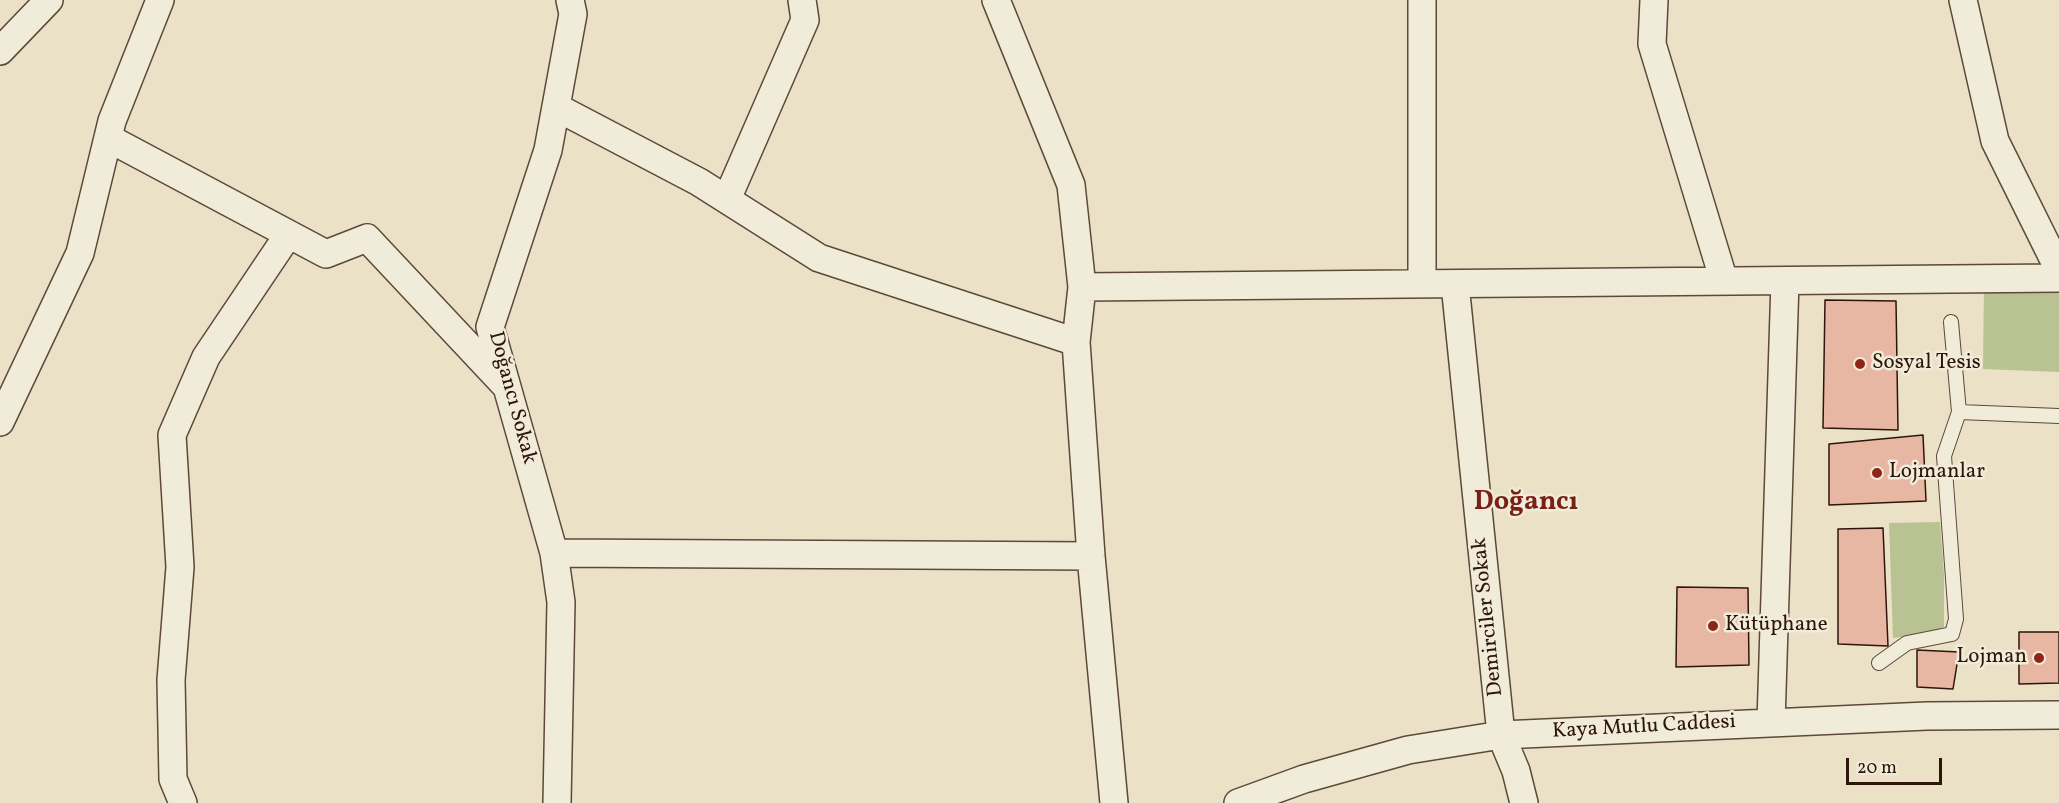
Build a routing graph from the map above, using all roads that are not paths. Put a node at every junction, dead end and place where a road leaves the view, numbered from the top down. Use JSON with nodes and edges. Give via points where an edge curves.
{"nodes":[{"id":1,"x":50,"y":0,"type":"edge"},
{"id":2,"x":160,"y":0,"type":"edge"},
{"id":3,"x":570,"y":0,"type":"edge"},
{"id":4,"x":802,"y":0,"type":"edge"},
{"id":5,"x":996,"y":0,"type":"edge"},
{"id":6,"x":1422,"y":0,"type":"edge"},
{"id":7,"x":1654,"y":0,"type":"edge"},
{"id":8,"x":1963,"y":0,"type":"edge"},
{"id":9,"x":0,"y":51,"type":"edge"},
{"id":10,"x":556,"y":107,"type":"junction"},
{"id":11,"x":108,"y":138,"type":"junction"},
{"id":12,"x":727,"y":199,"type":"junction"},
{"id":13,"x":288,"y":235,"type":"junction"},
{"id":14,"x":2059,"y":270,"type":"edge"},
{"id":15,"x":2059,"y":278,"type":"edge"},
{"id":16,"x":1785,"y":280,"type":"junction"},
{"id":17,"x":1724,"y":281,"type":"junction"},
{"id":18,"x":1422,"y":284,"type":"junction"},
{"id":19,"x":1455,"y":284,"type":"junction"},
{"id":20,"x":1082,"y":287,"type":"junction"},
{"id":21,"x":1951,"y":322,"type":"dead end"},
{"id":22,"x":1076,"y":342,"type":"junction"},
{"id":23,"x":507,"y":387,"type":"junction"},
{"id":24,"x":1959,"y":412,"type":"junction"},
{"id":25,"x":2059,"y":416,"type":"edge"},
{"id":26,"x":0,"y":422,"type":"edge"},
{"id":27,"x":554,"y":553,"type":"junction"},
{"id":28,"x":1091,"y":556,"type":"junction"},
{"id":29,"x":1879,"y":663,"type":"dead end"},
{"id":30,"x":2059,"y":716,"type":"edge"},
{"id":31,"x":1771,"y":722,"type":"junction"},
{"id":32,"x":1501,"y":735,"type":"junction"},
{"id":33,"x":183,"y":803,"type":"edge"},
{"id":34,"x":557,"y":803,"type":"edge"},
{"id":35,"x":1114,"y":803,"type":"edge"},
{"id":36,"x":1238,"y":803,"type":"edge"},
{"id":37,"x":1524,"y":803,"type":"edge"}],
"edges":[{"from":1,"to":9,"type":"street"},
{"from":2,"to":11,"type":"street"},
{"from":3,"to":10,"type":"street","name":"Doğancı Sokak","via":[[573,14]]},
{"from":4,"to":12,"type":"street","via":[[805,20]]},
{"from":5,"to":20,"type":"street","via":[[1071,185]]},
{"from":6,"to":18,"type":"street"},
{"from":7,"to":17,"type":"street","via":[[1652,44]]},
{"from":8,"to":14,"type":"street","via":[[1995,141]]},
{"from":10,"to":12,"type":"street"},
{"from":10,"to":23,"type":"street","name":"Doğancı Sokak","via":[[548,150],[490,327]]},
{"from":11,"to":13,"type":"street"},
{"from":11,"to":26,"type":"street","via":[[80,253]]},
{"from":12,"to":22,"type":"street","via":[[819,258]]},
{"from":13,"to":23,"type":"street","via":[[326,254],[367,238]]},
{"from":13,"to":33,"type":"street","via":[[206,357],[172,435],[180,567],[171,680],[173,779]]},
{"from":15,"to":16,"type":"street"},
{"from":16,"to":17,"type":"street"},
{"from":16,"to":31,"type":"street"},
{"from":17,"to":19,"type":"street"},
{"from":18,"to":19,"type":"street"},
{"from":18,"to":20,"type":"street"},
{"from":19,"to":32,"type":"street","name":"Demirciler Sokak"},
{"from":20,"to":22,"type":"street"},
{"from":21,"to":24,"type":"lane"},
{"from":22,"to":28,"type":"street"},
{"from":23,"to":27,"type":"street","name":"Doğancı Sokak"},
{"from":24,"to":25,"type":"lane"},
{"from":24,"to":29,"type":"lane","via":[[1944,456],[1956,619],[1952,634],[1907,644]]},
{"from":27,"to":28,"type":"street"},
{"from":27,"to":34,"type":"street","name":"Doğancı Sokak","via":[[561,602]]},
{"from":28,"to":35,"type":"street"},
{"from":30,"to":31,"type":"street","name":"Kaya Mutlu Caddesi"},
{"from":31,"to":32,"type":"street","name":"Kaya Mutlu Caddesi"},
{"from":32,"to":36,"type":"street","name":"Kaya Mutlu Caddesi","via":[[1408,750],[1304,779]]},
{"from":32,"to":37,"type":"street","name":"Demirciler Sokak"}]}
